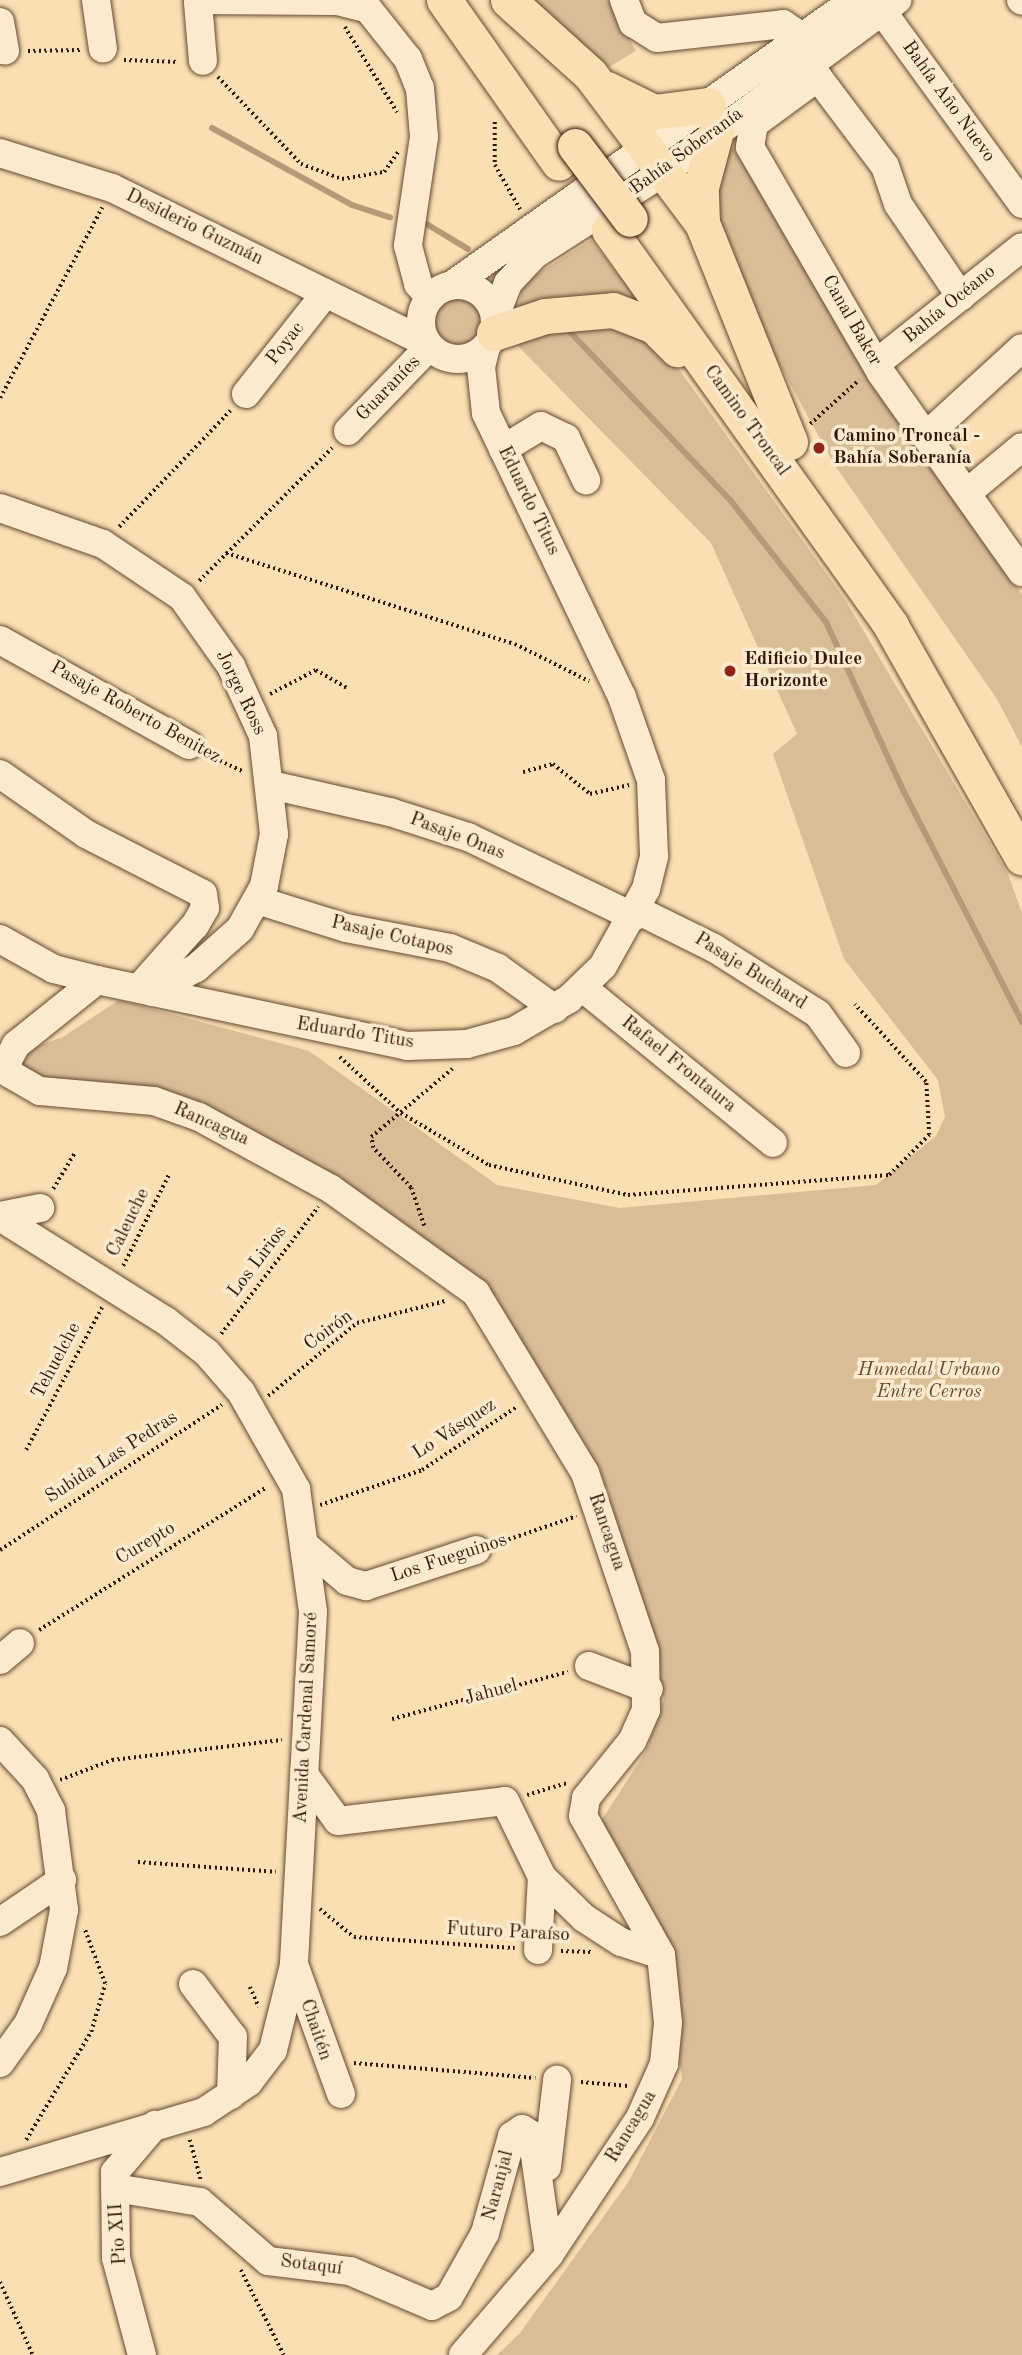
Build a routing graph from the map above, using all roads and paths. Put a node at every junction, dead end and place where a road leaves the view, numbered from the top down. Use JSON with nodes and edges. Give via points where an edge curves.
{"nodes":[{"id":1,"x":96,"y":0,"type":"edge"},
{"id":2,"x":444,"y":0,"type":"edge"},
{"id":3,"x":471,"y":0,"type":"edge"},
{"id":4,"x":508,"y":0,"type":"edge"},
{"id":5,"x":624,"y":0,"type":"edge"},
{"id":6,"x":854,"y":0,"type":"edge"},
{"id":7,"x":198,"y":1,"type":"edge"},
{"id":8,"x":337,"y":1,"type":"edge"},
{"id":9,"x":885,"y":3,"type":"edge"},
{"id":10,"x":365,"y":4,"type":"edge"},
{"id":11,"x":0,"y":22,"type":"edge"},
{"id":12,"x":103,"y":49,"type":"junction"},
{"id":13,"x":5,"y":51,"type":"joint"},
{"id":14,"x":809,"y":59,"type":"junction"},
{"id":15,"x":204,"y":61,"type":"junction"},
{"id":16,"x":590,"y":74,"type":"junction"},
{"id":17,"x":494,"y":113,"type":"dead end"},
{"id":18,"x":712,"y":118,"type":"junction"},
{"id":19,"x":404,"y":126,"type":"dead end"},
{"id":20,"x":0,"y":153,"type":"edge"},
{"id":21,"x":422,"y":154,"type":"junction"},
{"id":22,"x":567,"y":154,"type":"junction"},
{"id":23,"x":494,"y":158,"type":"dead end"},
{"id":24,"x":656,"y":161,"type":"junction"},
{"id":25,"x":113,"y":188,"type":"junction"},
{"id":26,"x":1022,"y":204,"type":"edge"},
{"id":27,"x":702,"y":223,"type":"junction"},
{"id":28,"x":620,"y":225,"type":"junction"},
{"id":29,"x":1022,"y":247,"type":"edge"},
{"id":30,"x":325,"y":294,"type":"junction"},
{"id":31,"x":961,"y":298,"type":"junction"},
{"id":32,"x":433,"y":325,"type":"junction"},
{"id":33,"x":492,"y":332,"type":"junction"},
{"id":34,"x":1022,"y":348,"type":"edge"},
{"id":35,"x":877,"y":362,"type":"junction"},
{"id":36,"x":246,"y":394,"type":"joint"},
{"id":37,"x":0,"y":398,"type":"edge"},
{"id":38,"x":486,"y":413,"type":"junction"},
{"id":39,"x":348,"y":432,"type":"joint"},
{"id":40,"x":928,"y":434,"type":"junction"},
{"id":41,"x":790,"y":442,"type":"junction"},
{"id":42,"x":1022,"y":447,"type":"edge"},
{"id":43,"x":503,"y":449,"type":"junction"},
{"id":44,"x":586,"y":480,"type":"dead end"},
{"id":45,"x":968,"y":492,"type":"junction"},
{"id":46,"x":0,"y":508,"type":"edge"},
{"id":47,"x":809,"y":510,"type":"junction"},
{"id":48,"x":103,"y":544,"type":"junction"},
{"id":49,"x":226,"y":554,"type":"junction"},
{"id":50,"x":1022,"y":572,"type":"edge"},
{"id":51,"x":182,"y":597,"type":"junction"},
{"id":52,"x":0,"y":639,"type":"edge"},
{"id":53,"x":349,"y":689,"type":"dead end"},
{"id":54,"x":622,"y":698,"type":"junction"},
{"id":55,"x":250,"y":705,"type":"junction"},
{"id":56,"x":189,"y":745,"type":"joint"},
{"id":57,"x":523,"y":772,"type":"dead end"},
{"id":58,"x":0,"y":774,"type":"edge"},
{"id":59,"x":651,"y":780,"type":"junction"},
{"id":60,"x":271,"y":786,"type":"junction"},
{"id":61,"x":1022,"y":803,"type":"edge"},
{"id":62,"x":1022,"y":858,"type":"edge"},
{"id":63,"x":257,"y":900,"type":"junction"},
{"id":64,"x":635,"y":914,"type":"junction"},
{"id":65,"x":0,"y":939,"type":"edge"},
{"id":66,"x":97,"y":981,"type":"junction"},
{"id":67,"x":583,"y":988,"type":"junction"},
{"id":68,"x":145,"y":990,"type":"junction"},
{"id":69,"x":855,"y":1005,"type":"dead end"},
{"id":70,"x":555,"y":1009,"type":"junction"},
{"id":71,"x":315,"y":1029,"type":"junction"},
{"id":72,"x":467,"y":1044,"type":"junction"},
{"id":73,"x":846,"y":1054,"type":"dead end"},
{"id":74,"x":401,"y":1113,"type":"junction"},
{"id":75,"x":773,"y":1143,"type":"dead end"},
{"id":76,"x":74,"y":1154,"type":"dead end"},
{"id":77,"x":169,"y":1174,"type":"dead end"},
{"id":78,"x":331,"y":1189,"type":"junction"},
{"id":79,"x":40,"y":1208,"type":"joint"},
{"id":80,"x":0,"y":1216,"type":"edge"},
{"id":81,"x":427,"y":1236,"type":"dead end"},
{"id":82,"x":114,"y":1285,"type":"junction"},
{"id":83,"x":476,"y":1293,"type":"junction"},
{"id":84,"x":207,"y":1353,"type":"junction"},
{"id":85,"x":540,"y":1391,"type":"junction"},
{"id":86,"x":247,"y":1400,"type":"junction"},
{"id":87,"x":26,"y":1450,"type":"dead end"},
{"id":88,"x":290,"y":1474,"type":"junction"},
{"id":89,"x":600,"y":1509,"type":"junction"},
{"id":90,"x":302,"y":1511,"type":"junction"},
{"id":91,"x":308,"y":1548,"type":"junction"},
{"id":92,"x":0,"y":1550,"type":"edge"},
{"id":93,"x":476,"y":1550,"type":"joint"},
{"id":94,"x":10,"y":1652,"type":"edge"},
{"id":95,"x":589,"y":1666,"type":"joint"},
{"id":96,"x":649,"y":1689,"type":"junction"},
{"id":97,"x":392,"y":1719,"type":"dead end"},
{"id":98,"x":309,"y":1736,"type":"junction"},
{"id":99,"x":0,"y":1741,"type":"edge"},
{"id":100,"x":306,"y":1777,"type":"junction"},
{"id":101,"x":571,"y":1782,"type":"dead end"},
{"id":102,"x":40,"y":1789,"type":"junction"},
{"id":103,"x":505,"y":1801,"type":"junction"},
{"id":104,"x":138,"y":1862,"type":"dead end"},
{"id":105,"x":542,"y":1877,"type":"junction"},
{"id":106,"x":62,"y":1880,"type":"junction"},
{"id":107,"x":298,"y":1883,"type":"junction"},
{"id":108,"x":64,"y":1910,"type":"junction"},
{"id":109,"x":0,"y":1922,"type":"edge"},
{"id":110,"x":538,"y":1950,"type":"junction"},
{"id":111,"x":606,"y":1953,"type":"dead end"},
{"id":112,"x":660,"y":1955,"type":"junction"},
{"id":113,"x":294,"y":1965,"type":"junction"},
{"id":114,"x":193,"y":1984,"type":"dead end"},
{"id":115,"x":324,"y":2060,"type":"junction"},
{"id":116,"x":0,"y":2063,"type":"edge"},
{"id":117,"x":557,"y":2080,"type":"junction"},
{"id":118,"x":341,"y":2094,"type":"dead end"},
{"id":119,"x":231,"y":2095,"type":"junction"},
{"id":120,"x":640,"y":2118,"type":"junction"},
{"id":121,"x":155,"y":2125,"type":"junction"},
{"id":122,"x":4,"y":2170,"type":"edge"},
{"id":123,"x":115,"y":2188,"type":"junction"},
{"id":124,"x":544,"y":2194,"type":"junction"},
{"id":125,"x":548,"y":2255,"type":"junction"},
{"id":126,"x":0,"y":2282,"type":"edge"},
{"id":127,"x":438,"y":2305,"type":"joint"},
{"id":128,"x":33,"y":2355,"type":"edge"},
{"id":129,"x":142,"y":2355,"type":"edge"},
{"id":130,"x":463,"y":2355,"type":"edge"}],
"edges":[{"from":1,"to":12,"type":"street"},
{"from":2,"to":22,"type":"main road","name":"Camino Troncal"},
{"from":3,"to":22,"type":"main road","name":"Camino Troncal"},
{"from":4,"to":16,"type":"main road"},
{"from":5,"to":14,"type":"street","via":[[633,23],[657,38],[783,24]]},
{"from":6,"to":14,"type":"street","name":"Bahía Soberanía"},
{"from":7,"to":8,"type":"street"},
{"from":7,"to":15,"type":"street"},
{"from":8,"to":10,"type":"street"},
{"from":8,"to":19,"type":"path","via":[[352,46]]},
{"from":9,"to":14,"type":"street","name":"Bahía Soberanía"},
{"from":9,"to":26,"type":"street","name":"Bahía Año Nuevo"},
{"from":10,"to":21,"type":"street","name":"Eduardo Titus","via":[[415,73],[423,104]]},
{"from":11,"to":13,"type":"street"},
{"from":12,"to":13,"type":"path"},
{"from":12,"to":15,"type":"path","via":[[107,58]]},
{"from":14,"to":18,"type":"street","name":"Bahía Soberanía"},
{"from":14,"to":31,"type":"street","via":[[885,166],[898,204]]},
{"from":14,"to":35,"type":"street","name":"Canal Baker","via":[[754,124],[748,141]]},
{"from":15,"to":21,"type":"path","via":[[301,164],[342,179],[384,172],[403,144]]},
{"from":16,"to":18,"type":"main road","via":[[640,108]]},
{"from":16,"to":24,"type":"main road"},
{"from":17,"to":23,"type":"path"},
{"from":18,"to":24,"type":"street","name":"Bahía Soberanía"},
{"from":18,"to":27,"type":"main road","via":[[701,187]]},
{"from":20,"to":25,"type":"street","name":"Desiderio Guzmán"},
{"from":21,"to":32,"type":"street","name":"Eduardo Titus","via":[[408,246]]},
{"from":22,"to":28,"type":"main road","name":"Camino Troncal","bridge":true},
{"from":24,"to":27,"type":"main road"},
{"from":24,"to":32,"type":"street","name":"Bahía Soberanía"},
{"from":24,"to":33,"type":"street","name":"Bahía Soberanía","via":[[534,255],[508,283]]},
{"from":25,"to":30,"type":"street","name":"Desiderio Guzmán"},
{"from":25,"to":37,"type":"path"},
{"from":27,"to":41,"type":"main road"},
{"from":28,"to":41,"type":"main road","name":"Camino Troncal"},
{"from":28,"to":47,"type":"main road","name":"Camino Troncal"},
{"from":29,"to":31,"type":"street","name":"Bahía Océano"},
{"from":30,"to":32,"type":"street","name":"Desiderio Guzmán","via":[[380,322]]},
{"from":30,"to":36,"type":"street","name":"Poyac"},
{"from":31,"to":35,"type":"street","name":"Bahía Océano"},
{"from":32,"to":33,"type":"street","via":[[459,360]]},
{"from":32,"to":33,"type":"street","via":[[480,292]]},
{"from":32,"to":38,"type":"street","name":"Eduardo Titus"},
{"from":32,"to":39,"type":"street","name":"Guaraníes"},
{"from":33,"to":38,"type":"street","name":"Eduardo Titus","via":[[481,380]]},
{"from":33,"to":47,"type":"main road","via":[[545,316],[598,310],[642,319],[672,342]]},
{"from":34,"to":40,"type":"street"},
{"from":35,"to":40,"type":"street","name":"Canal Baker"},
{"from":35,"to":41,"type":"path"},
{"from":36,"to":48,"type":"path"},
{"from":38,"to":43,"type":"street","name":"Eduardo Titus"},
{"from":39,"to":49,"type":"path"},
{"from":40,"to":45,"type":"street","name":"Canal Baker"},
{"from":41,"to":61,"type":"main road","name":"Camino Troncal","via":[[923,635]]},
{"from":42,"to":45,"type":"street"},
{"from":43,"to":44,"type":"street","via":[[541,426],[566,438]]},
{"from":43,"to":54,"type":"street","name":"Eduardo Titus"},
{"from":45,"to":50,"type":"street","name":"Canal Baker"},
{"from":46,"to":48,"type":"street","name":"Jorge Ross"},
{"from":47,"to":62,"type":"main road","name":"Camino Troncal","via":[[935,695]]},
{"from":48,"to":51,"type":"street","name":"Jorge Ross"},
{"from":49,"to":51,"type":"path"},
{"from":49,"to":54,"type":"path","via":[[515,644]]},
{"from":51,"to":55,"type":"street","name":"Jorge Ross"},
{"from":52,"to":56,"type":"street","name":"Pasaje Roberto Benitez"},
{"from":53,"to":55,"type":"path","via":[[316,670]]},
{"from":54,"to":59,"type":"street","name":"Eduardo Titus"},
{"from":55,"to":60,"type":"street","name":"Jorge Ross"},
{"from":56,"to":60,"type":"path","name":"Pasaje Roberto Benitez"},
{"from":57,"to":59,"type":"path","via":[[553,764],[590,794]]},
{"from":58,"to":68,"type":"street","via":[[86,834],[202,894],[205,908],[195,925]]},
{"from":59,"to":64,"type":"street","name":"Eduardo Titus","via":[[654,856]]},
{"from":60,"to":63,"type":"street","name":"Jorge Ross","via":[[270,867]]},
{"from":60,"to":64,"type":"street","name":"Pasaje Onas","via":[[390,811],[468,837]]},
{"from":63,"to":68,"type":"street","name":"Jorge Ross","via":[[240,929],[196,968]]},
{"from":63,"to":70,"type":"street","name":"Pasaje Cotapos","via":[[346,928],[450,948],[498,968]]},
{"from":64,"to":67,"type":"street","name":"Eduardo Titus"},
{"from":64,"to":73,"type":"street","name":"Pasaje Buchard","via":[[714,948],[818,1014]]},
{"from":65,"to":66,"type":"street","name":"Eduardo Titus","via":[[54,969]]},
{"from":66,"to":68,"type":"street","name":"Eduardo Titus"},
{"from":66,"to":78,"type":"street","name":"Rancagua","via":[[16,1045],[7,1062],[21,1084],[173,1106]]},
{"from":67,"to":70,"type":"street","name":"Eduardo Titus"},
{"from":67,"to":75,"type":"street","name":"Rafael Frontaura"},
{"from":68,"to":71,"type":"street","name":"Eduardo Titus"},
{"from":69,"to":74,"type":"path","via":[[926,1082],[929,1135],[889,1175],[628,1195],[489,1165]]},
{"from":70,"to":72,"type":"street","name":"Eduardo Titus","via":[[514,1031]]},
{"from":71,"to":72,"type":"street","name":"Eduardo Titus","via":[[407,1046]]},
{"from":71,"to":74,"type":"path","via":[[365,1085]]},
{"from":72,"to":74,"type":"path","via":[[454,1068]]},
{"from":74,"to":81,"type":"path","via":[[371,1142],[411,1188]]},
{"from":76,"to":79,"type":"path"},
{"from":77,"to":82,"type":"path","name":"Caleuche"},
{"from":78,"to":83,"type":"street","name":"Rancagua"},
{"from":78,"to":84,"type":"path","name":"Los Lirios"},
{"from":79,"to":80,"type":"street"},
{"from":80,"to":82,"type":"street","name":"Avenida Cardenal Samoré"},
{"from":82,"to":84,"type":"street","name":"Avenida Cardenal Samoré"},
{"from":82,"to":87,"type":"path","name":"Tehuelche"},
{"from":83,"to":85,"type":"street","name":"Rancagua"},
{"from":83,"to":86,"type":"path","name":"Coirón","via":[[358,1323]]},
{"from":84,"to":86,"type":"street","name":"Avenida Cardenal Samoré"},
{"from":85,"to":89,"type":"street","name":"Rancagua"},
{"from":85,"to":90,"type":"path","name":"Lo Vásquez","via":[[422,1470]]},
{"from":86,"to":88,"type":"street","name":"Avenida Cardenal Samoré"},
{"from":86,"to":92,"type":"path","name":"Subida Las Pedras"},
{"from":88,"to":90,"type":"street","name":"Avenida Cardenal Samoré"},
{"from":88,"to":94,"type":"path","name":"Curepto"},
{"from":89,"to":93,"type":"path","name":"Los Fueguinos"},
{"from":89,"to":96,"type":"street","name":"Rancagua","via":[[645,1651]]},
{"from":90,"to":91,"type":"street","name":"Avenida Cardenal Samoré"},
{"from":91,"to":93,"type":"street","name":"Los Fueguinos","via":[[347,1581],[366,1586]]},
{"from":91,"to":98,"type":"street","name":"Avenida Cardenal Samoré","via":[[313,1612]]},
{"from":95,"to":96,"type":"street"},
{"from":95,"to":97,"type":"path","name":"Jahuel"},
{"from":96,"to":112,"type":"street","name":"Rancagua","via":[[632,1741],[586,1798],[583,1816]]},
{"from":98,"to":100,"type":"street","name":"Avenida Cardenal Samoré"},
{"from":98,"to":102,"type":"path","via":[[112,1760]]},
{"from":99,"to":102,"type":"street"},
{"from":100,"to":103,"type":"street","via":[[338,1821]]},
{"from":100,"to":107,"type":"street","name":"Avenida Cardenal Samoré"},
{"from":101,"to":103,"type":"path"},
{"from":102,"to":106,"type":"street","via":[[51,1811]]},
{"from":103,"to":105,"type":"street"},
{"from":104,"to":107,"type":"path"},
{"from":105,"to":110,"type":"street"},
{"from":105,"to":112,"type":"street","via":[[584,1918],[621,1942]]},
{"from":106,"to":108,"type":"street"},
{"from":106,"to":109,"type":"street"},
{"from":107,"to":110,"type":"path","name":"Futuro Paraíso","via":[[354,1937]]},
{"from":107,"to":113,"type":"street","name":"Avenida Cardenal Samoré"},
{"from":108,"to":116,"type":"street","via":[[53,1968],[28,2024]]},
{"from":108,"to":122,"type":"path","via":[[91,1935],[105,1984],[91,2032]]},
{"from":110,"to":111,"type":"path","name":"Futuro Paraíso"},
{"from":112,"to":120,"type":"street","name":"Rancagua","via":[[668,2022],[664,2064]]},
{"from":113,"to":115,"type":"street","name":"Chaitén"},
{"from":113,"to":119,"type":"street","name":"Avenida Cardenal Samoré","via":[[272,2050]]},
{"from":114,"to":119,"type":"street","via":[[233,2037]]},
{"from":115,"to":117,"type":"path"},
{"from":115,"to":118,"type":"street","name":"Chaitén"},
{"from":117,"to":120,"type":"path","via":[[638,2086]]},
{"from":117,"to":124,"type":"street","name":"Naranjal"},
{"from":119,"to":121,"type":"street","name":"Avenida Cardenal Samoré","via":[[204,2112]]},
{"from":120,"to":125,"type":"street","name":"Rancagua"},
{"from":121,"to":122,"type":"street","name":"Avenida Cardenal Samoré"},
{"from":121,"to":123,"type":"street","name":"Pio XII","via":[[120,2163]]},
{"from":123,"to":127,"type":"street","name":"Sotaquí","via":[[200,2202],[268,2260],[351,2271]]},
{"from":123,"to":129,"type":"street","name":"Pio XII","via":[[116,2258]]},
{"from":124,"to":125,"type":"street","name":"Naranjal"},
{"from":124,"to":127,"type":"street","name":"Naranjal","via":[[532,2135],[516,2131],[496,2210]]},
{"from":125,"to":130,"type":"street","name":"Rancagua"},
{"from":126,"to":128,"type":"path"}]}
